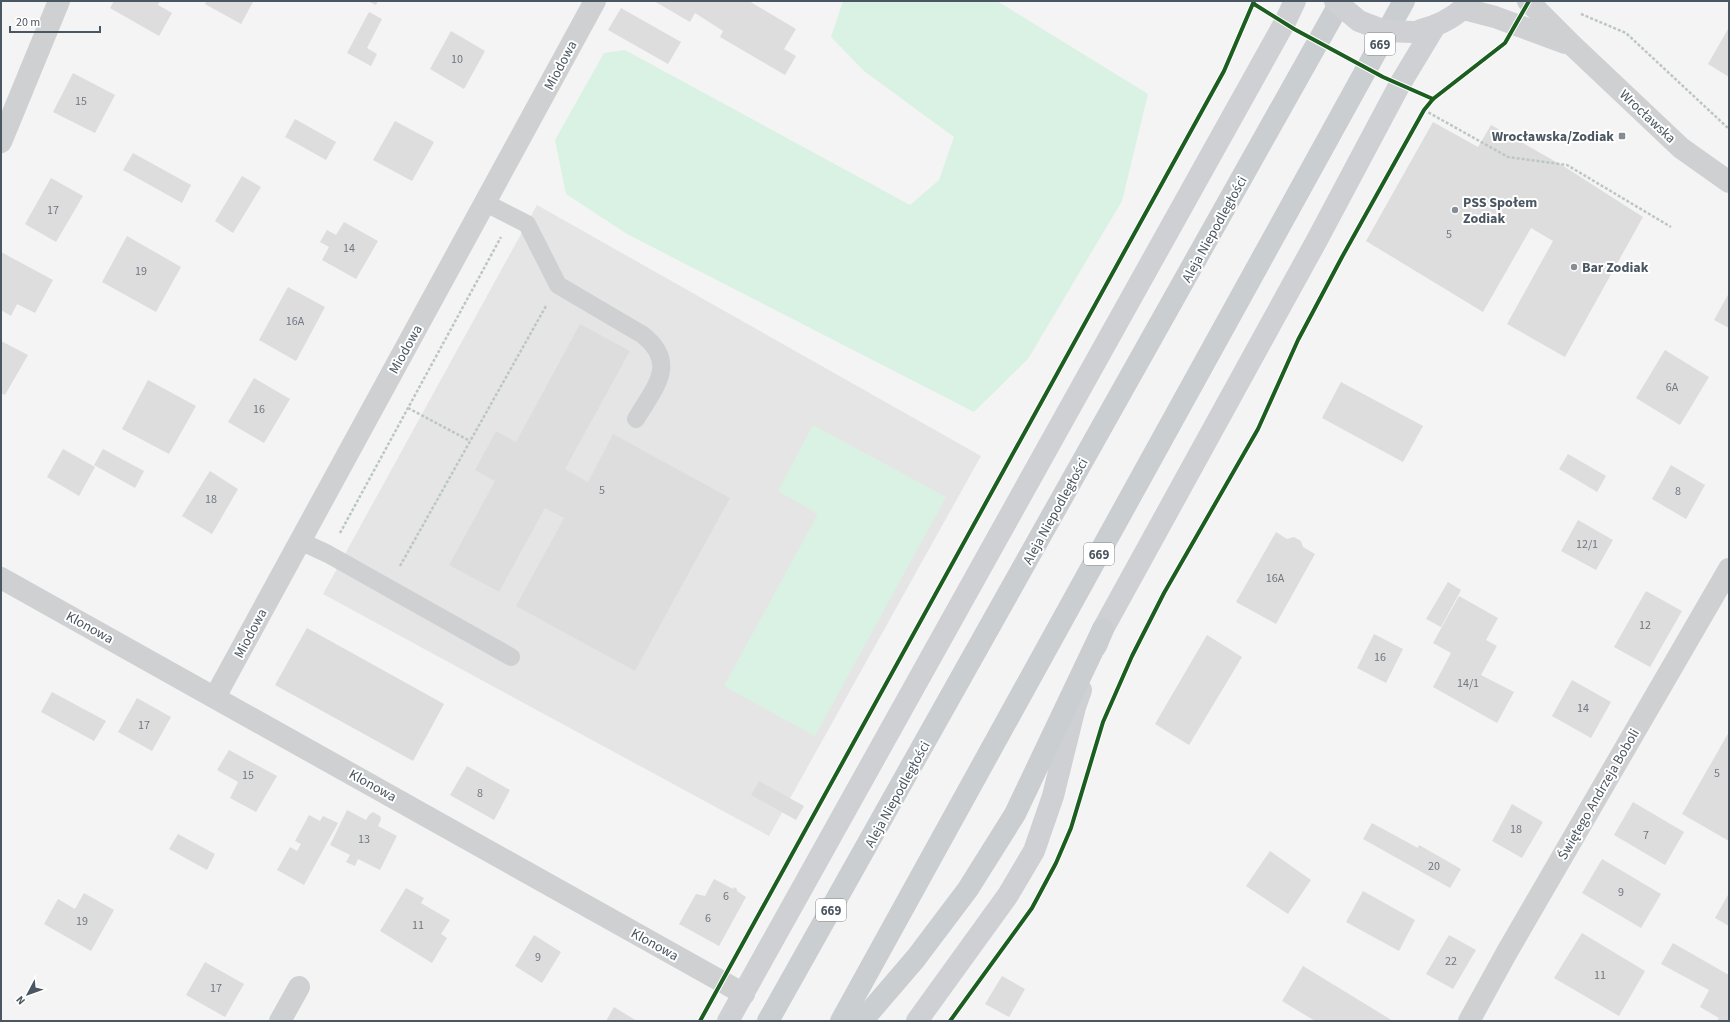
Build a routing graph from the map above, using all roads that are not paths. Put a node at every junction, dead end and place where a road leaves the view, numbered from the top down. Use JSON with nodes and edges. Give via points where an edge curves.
{"nodes":[{"id":1,"x":59,"y":1,"type":"edge"},
{"id":2,"x":594,"y":1,"type":"edge"},
{"id":3,"x":1295,"y":1,"type":"edge"},
{"id":4,"x":1335,"y":1,"type":"edge"},
{"id":5,"x":1341,"y":1,"type":"edge"},
{"id":6,"x":1404,"y":1,"type":"edge"},
{"id":7,"x":1528,"y":1,"type":"edge"},
{"id":8,"x":1467,"y":5,"type":"edge"},
{"id":9,"x":1435,"y":26,"type":"junction"},
{"id":10,"x":1572,"y":45,"type":"junction"},
{"id":11,"x":1,"y":142,"type":"edge"},
{"id":12,"x":1729,"y":182,"type":"edge"},
{"id":13,"x":486,"y":203,"type":"junction"},
{"id":14,"x":636,"y":419,"type":"dead end"},
{"id":15,"x":300,"y":541,"type":"junction"},
{"id":16,"x":1,"y":578,"type":"edge"},
{"id":17,"x":1726,"y":579,"type":"edge"},
{"id":18,"x":1103,"y":629,"type":"junction"},
{"id":19,"x":511,"y":657,"type":"dead end"},
{"id":20,"x":216,"y":697,"type":"junction"},
{"id":21,"x":299,"y":987,"type":"dead end"},
{"id":22,"x":744,"y":994,"type":"junction"},
{"id":23,"x":280,"y":1021,"type":"edge"},
{"id":24,"x":728,"y":1021,"type":"edge"},
{"id":25,"x":768,"y":1021,"type":"edge"},
{"id":26,"x":841,"y":1021,"type":"edge"},
{"id":27,"x":862,"y":1021,"type":"edge"},
{"id":28,"x":917,"y":1021,"type":"edge"},
{"id":29,"x":1469,"y":1021,"type":"edge"}],
"edges":[{"from":1,"to":11,"type":"street"},
{"from":2,"to":13,"type":"street","name":"Miodowa"},
{"from":3,"to":22,"type":"main road"},
{"from":4,"to":9,"type":"main road","bridge":true,"via":[[1359,21],[1385,31],[1413,32]]},
{"from":5,"to":25,"type":"main road","name":"Aleja Niepodległości","number":"669"},
{"from":6,"to":26,"type":"main road","number":"669"},
{"from":7,"to":10,"type":"street","name":"Wrocławska"},
{"from":8,"to":9,"type":"main road","via":[[1450,19]]},
{"from":8,"to":10,"type":"street","name":"Wrocławska"},
{"from":9,"to":18,"type":"main road","via":[[1400,84]]},
{"from":10,"to":12,"type":"street","name":"Wrocławska","via":[[1681,148]]},
{"from":13,"to":14,"type":"lane","via":[[527,224],[558,284],[654,344],[661,357],[662,374]]},
{"from":13,"to":15,"type":"street","name":"Miodowa"},
{"from":15,"to":19,"type":"lane","via":[[328,554]]},
{"from":15,"to":20,"type":"street","name":"Miodowa"},
{"from":16,"to":20,"type":"street","name":"Klonowa"},
{"from":17,"to":29,"type":"street","name":"Świętego Andrzeja Boboli"},
{"from":18,"to":27,"type":"main road","via":[[1015,814],[968,889],[916,958]]},
{"from":18,"to":28,"type":"main road","via":[[1075,707],[1054,796],[1034,851],[1008,895]]},
{"from":20,"to":22,"type":"street","name":"Klonowa"},
{"from":21,"to":23,"type":"street"},
{"from":22,"to":24,"type":"main road"}]}
